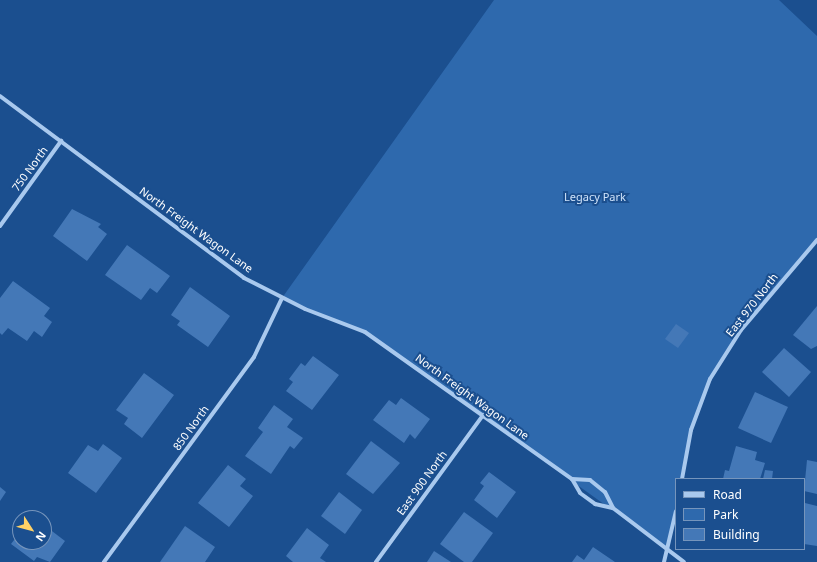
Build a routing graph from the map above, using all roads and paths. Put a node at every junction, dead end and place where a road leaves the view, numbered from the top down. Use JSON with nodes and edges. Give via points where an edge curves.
{"nodes":[{"id":1,"x":0,"y":96,"type":"edge"},
{"id":2,"x":61,"y":141,"type":"junction"},
{"id":3,"x":0,"y":226,"type":"edge"},
{"id":4,"x":817,"y":240,"type":"edge"},
{"id":5,"x":282,"y":298,"type":"junction"},
{"id":6,"x":483,"y":415,"type":"junction"},
{"id":7,"x":682,"y":478,"type":"edge"},
{"id":8,"x":572,"y":480,"type":"junction"},
{"id":9,"x":613,"y":508,"type":"junction"},
{"id":10,"x":675,"y":517,"type":"edge"},
{"id":11,"x":669,"y":551,"type":"junction"},
{"id":12,"x":104,"y":562,"type":"edge"},
{"id":13,"x":376,"y":562,"type":"edge"},
{"id":14,"x":664,"y":562,"type":"edge"},
{"id":15,"x":684,"y":562,"type":"edge"}],
"edges":[{"from":1,"to":2,"type":"street","name":"North Freight Wagon Lane"},
{"from":2,"to":3,"type":"street","name":"750 North"},
{"from":2,"to":5,"type":"street","name":"North Freight Wagon Lane","via":[[244,278]]},
{"from":4,"to":7,"type":"street","name":"East 970 North","via":[[741,330],[710,379],[691,430]]},
{"from":5,"to":6,"type":"street","name":"North Freight Wagon Lane","via":[[365,332]]},
{"from":5,"to":12,"type":"street","name":"850 North","via":[[254,357]]},
{"from":6,"to":8,"type":"street","name":"North Freight Wagon Lane"},
{"from":6,"to":13,"type":"street","name":"East 900 North"},
{"from":8,"to":9,"type":"street","name":"North Freight Wagon Lane","via":[[580,493],[595,504]]},
{"from":8,"to":9,"type":"street","name":"North Freight Wagon Lane","via":[[590,480],[605,492]]},
{"from":9,"to":11,"type":"street","name":"North Freight Wagon Lane"},
{"from":10,"to":11,"type":"street"},
{"from":11,"to":14,"type":"street"},
{"from":11,"to":15,"type":"street","name":"North Freight Wagon Lane"}]}
